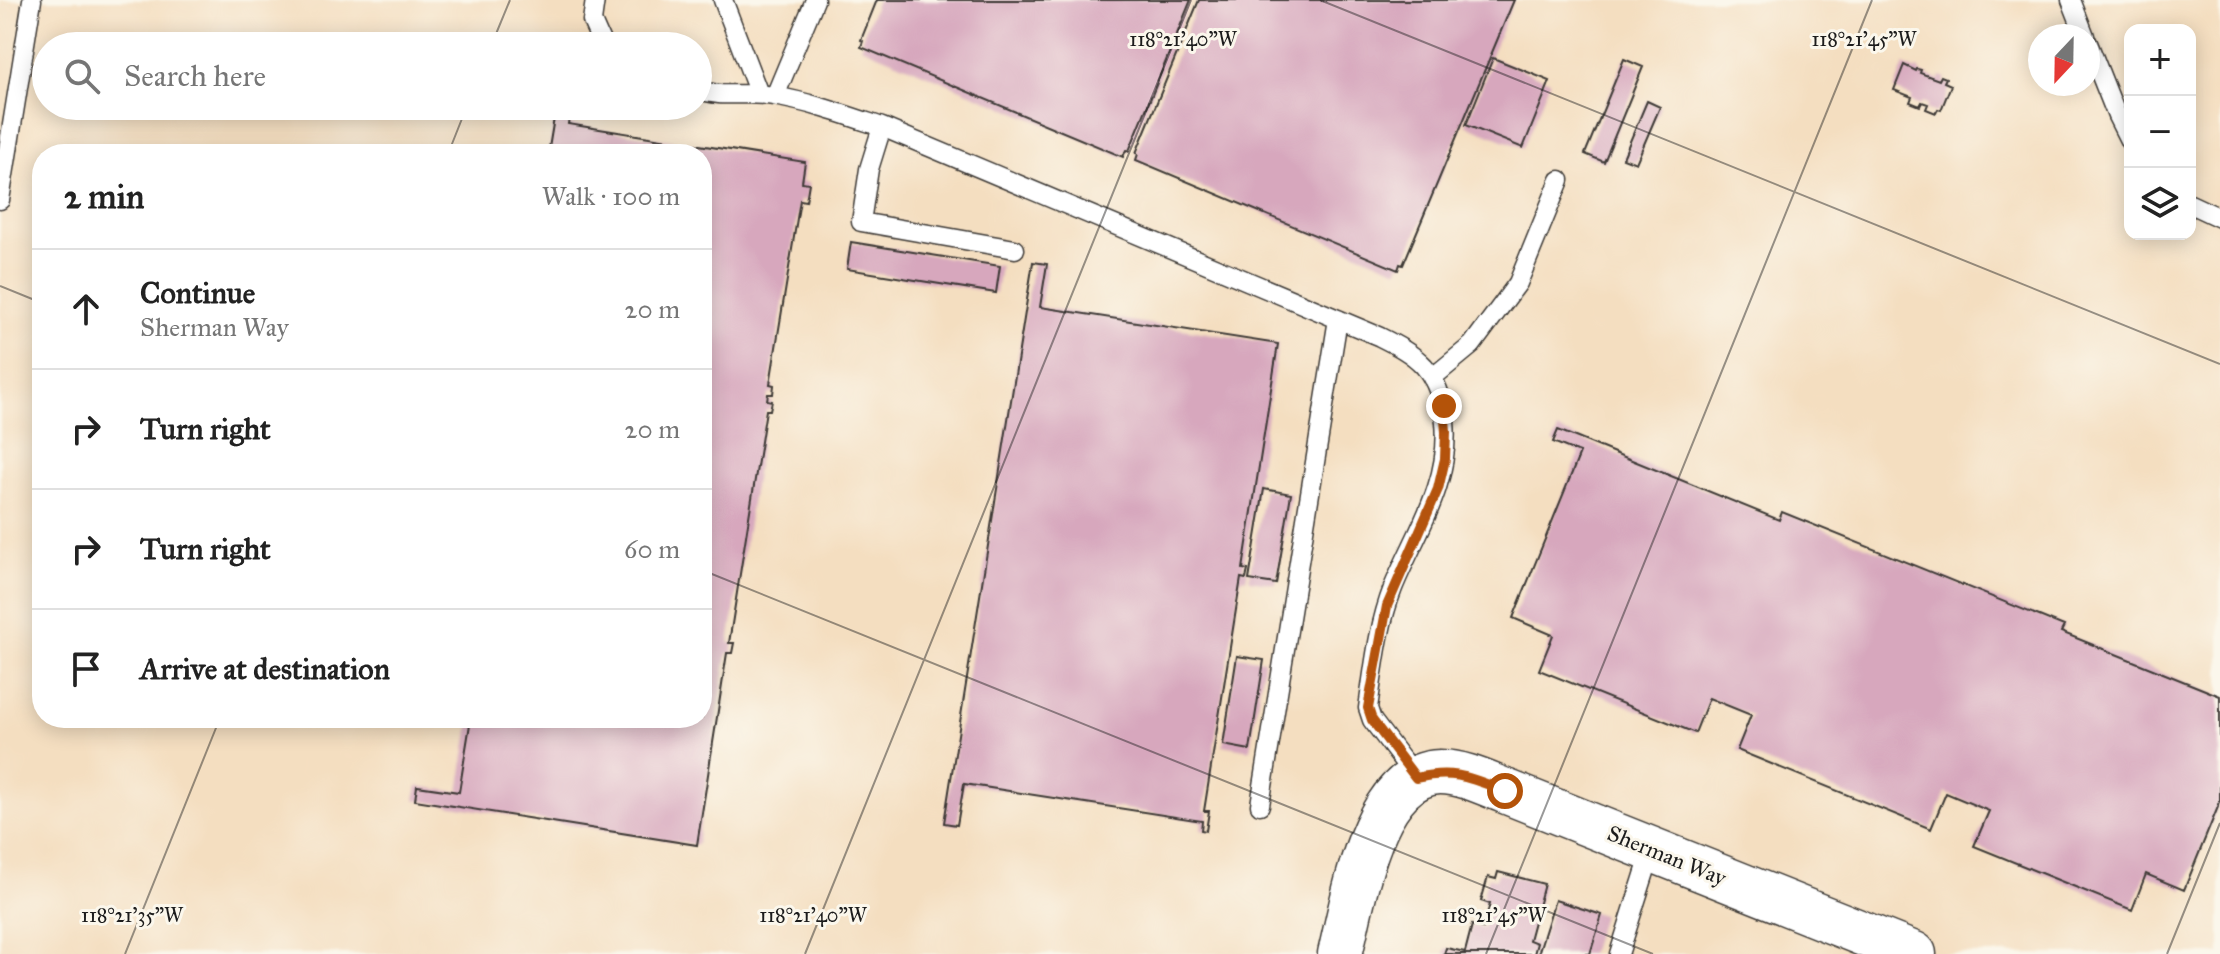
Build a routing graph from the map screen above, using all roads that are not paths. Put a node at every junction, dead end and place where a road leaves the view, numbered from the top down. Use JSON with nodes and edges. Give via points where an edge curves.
{"nodes":[{"id":1,"x":32,"y":0,"type":"edge"},
{"id":2,"x":595,"y":0,"type":"edge"},
{"id":3,"x":723,"y":0,"type":"edge"},
{"id":4,"x":815,"y":0,"type":"edge"},
{"id":5,"x":2071,"y":0,"type":"edge"},
{"id":6,"x":2080,"y":24,"type":"edge"},
{"id":7,"x":597,"y":32,"type":"edge"},
{"id":8,"x":2100,"y":73,"type":"edge"},
{"id":9,"x":712,"y":94,"type":"edge"},
{"id":10,"x":767,"y":95,"type":"junction"},
{"id":11,"x":882,"y":127,"type":"junction"},
{"id":12,"x":2124,"y":130,"type":"edge"},
{"id":13,"x":1560,"y":180,"type":"dead end"},
{"id":14,"x":0,"y":200,"type":"edge"},
{"id":15,"x":2196,"y":207,"type":"edge"},
{"id":16,"x":2220,"y":218,"type":"edge"},
{"id":17,"x":1015,"y":249,"type":"dead end"},
{"id":18,"x":1338,"y":319,"type":"junction"},
{"id":19,"x":1432,"y":378,"type":"junction"},
{"id":20,"x":1416,"y":778,"type":"junction"},
{"id":21,"x":1260,"y":805,"type":"dead end"},
{"id":22,"x":1652,"y":849,"type":"junction"},
{"id":23,"x":1340,"y":954,"type":"edge"},
{"id":24,"x":1619,"y":954,"type":"edge"},
{"id":25,"x":1914,"y":954,"type":"edge"}],
"edges":[{"from":1,"to":14,"type":"lane"},
{"from":2,"to":7,"type":"lane","via":[[592,21]]},
{"from":3,"to":10,"type":"lane"},
{"from":4,"to":10,"type":"lane"},
{"from":5,"to":6,"type":"lane"},
{"from":8,"to":12,"type":"lane"},
{"from":9,"to":10,"type":"lane"},
{"from":10,"to":11,"type":"lane"},
{"from":11,"to":17,"type":"lane","via":[[861,222]]},
{"from":11,"to":18,"type":"lane"},
{"from":13,"to":19,"type":"lane","via":[[1518,283],[1472,345]]},
{"from":15,"to":16,"type":"lane"},
{"from":18,"to":19,"type":"lane","via":[[1404,350]]},
{"from":18,"to":21,"type":"lane"},
{"from":19,"to":20,"type":"lane","via":[[1444,406],[1445,459],[1428,515],[1387,606],[1368,708]]},
{"from":20,"to":22,"type":"main road","name":"Sherman Way","via":[[1439,772],[1467,777]]},
{"from":20,"to":23,"type":"main road","via":[[1381,814],[1369,840]]},
{"from":22,"to":24,"type":"lane"},
{"from":22,"to":25,"type":"main road","name":"Sherman Way"}]}
